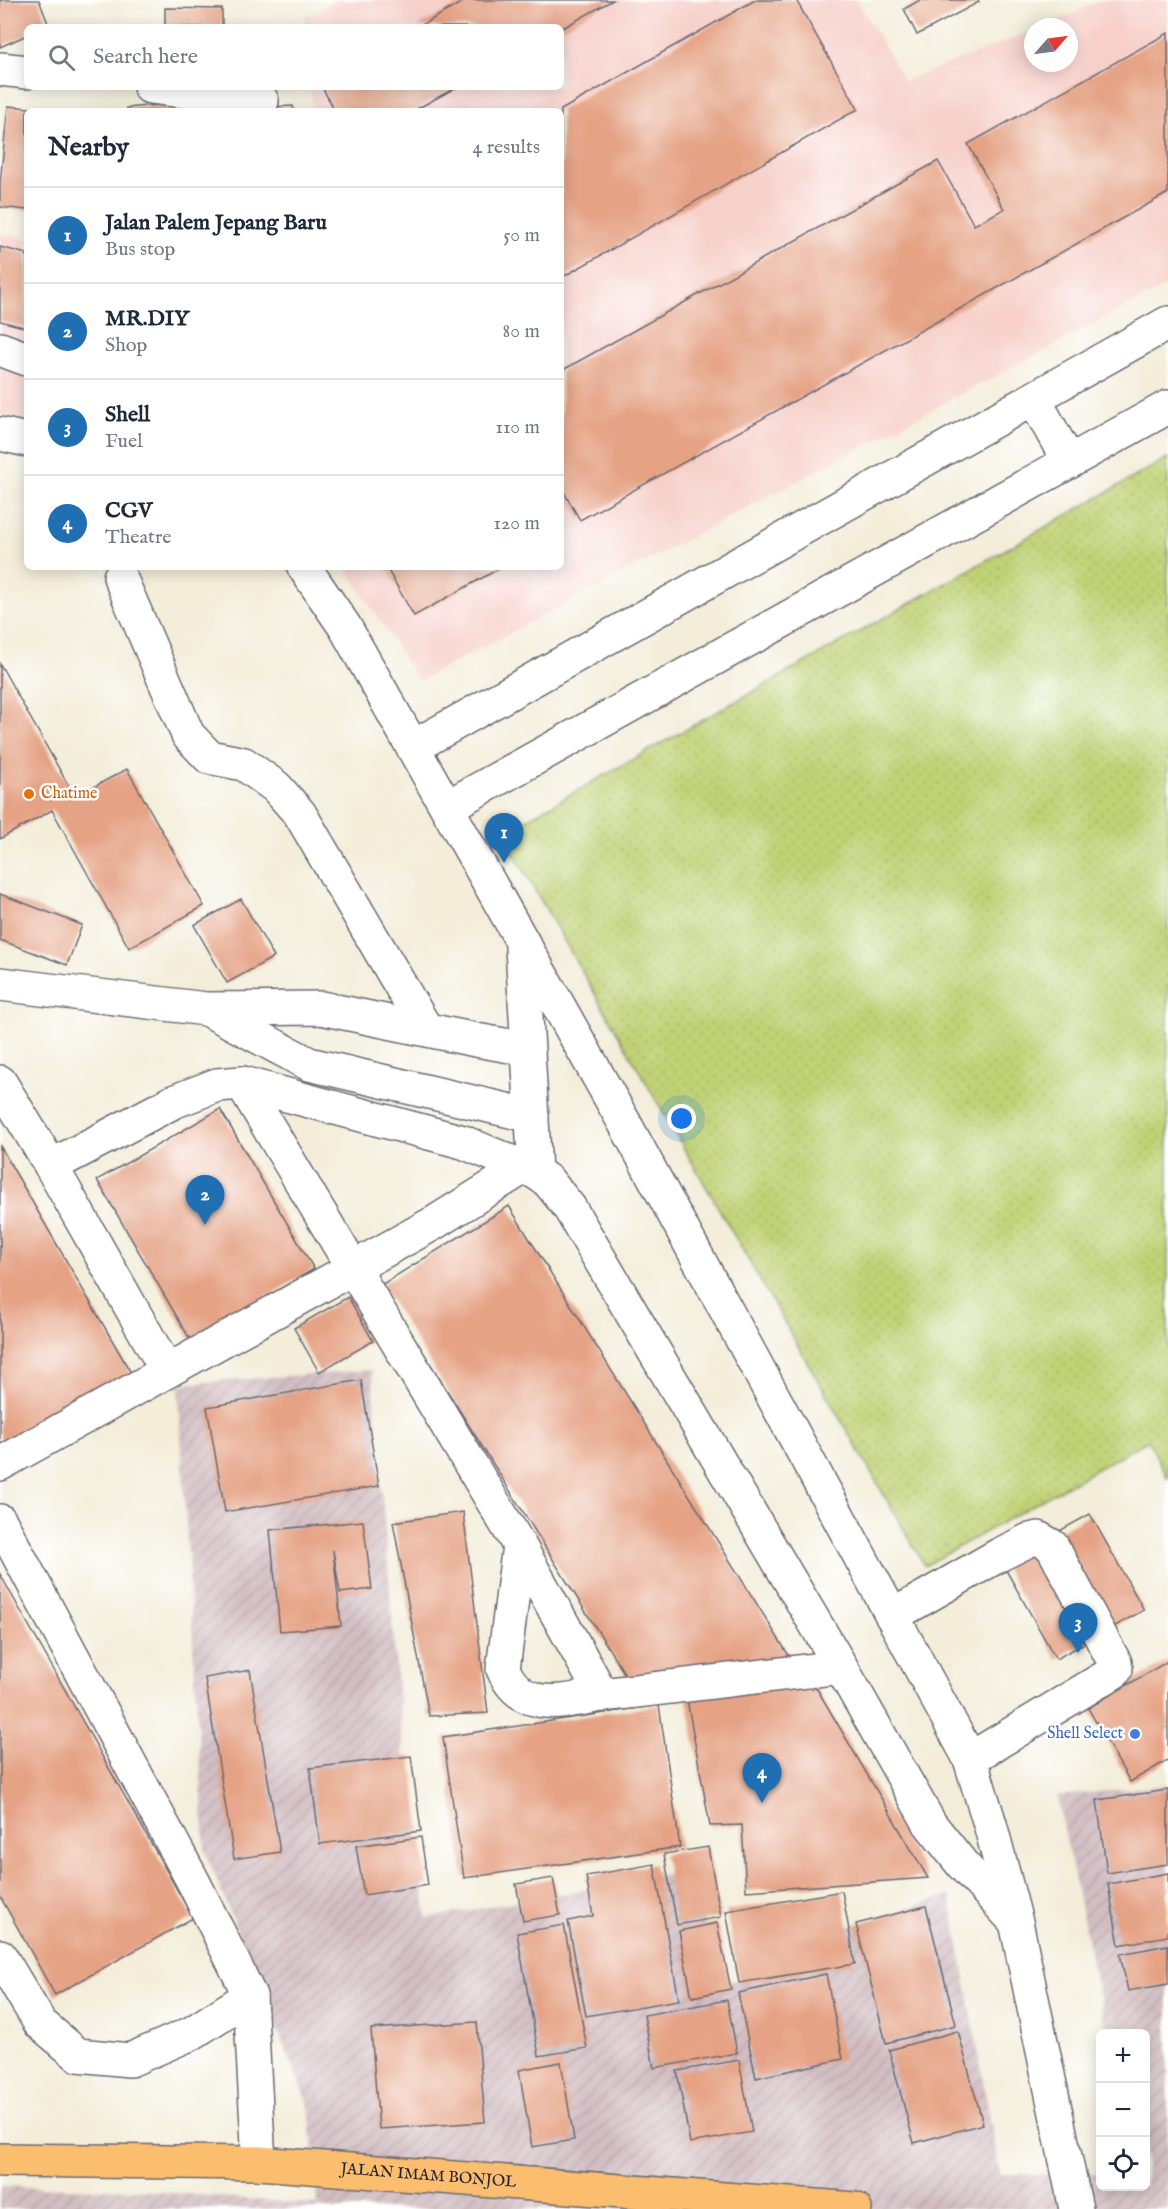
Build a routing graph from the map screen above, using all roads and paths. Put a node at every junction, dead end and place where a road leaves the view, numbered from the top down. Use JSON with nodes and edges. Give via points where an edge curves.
{"nodes":[{"id":1,"x":0,"y":69,"type":"edge"},
{"id":2,"x":24,"y":72,"type":"edge"},
{"id":3,"x":174,"y":90,"type":"edge"},
{"id":4,"x":262,"y":101,"type":"dead end"},
{"id":5,"x":1168,"y":323,"type":"edge"},
{"id":6,"x":0,"y":349,"type":"edge"},
{"id":7,"x":24,"y":358,"type":"edge"},
{"id":8,"x":1034,"y":399,"type":"junction"},
{"id":9,"x":1168,"y":407,"type":"edge"},
{"id":10,"x":0,"y":434,"type":"edge"},
{"id":11,"x":24,"y":439,"type":"edge"},
{"id":12,"x":1069,"y":462,"type":"junction"},
{"id":13,"x":306,"y":570,"type":"edge"},
{"id":14,"x":120,"y":577,"type":"dead end"},
{"id":15,"x":413,"y":747,"type":"junction"},
{"id":16,"x":447,"y":807,"type":"junction"},
{"id":17,"x":521,"y":940,"type":"junction"},
{"id":18,"x":0,"y":984,"type":"edge"},
{"id":19,"x":206,"y":1009,"type":"junction"},
{"id":20,"x":426,"y":1029,"type":"junction"},
{"id":21,"x":528,"y":1049,"type":"junction"},
{"id":22,"x":0,"y":1082,"type":"edge"},
{"id":23,"x":242,"y":1083,"type":"junction"},
{"id":24,"x":532,"y":1116,"type":"junction"},
{"id":25,"x":51,"y":1166,"type":"junction"},
{"id":26,"x":530,"y":1170,"type":"junction"},
{"id":27,"x":353,"y":1268,"type":"junction"},
{"id":28,"x":167,"y":1371,"type":"junction"},
{"id":29,"x":0,"y":1464,"type":"edge"},
{"id":30,"x":0,"y":1521,"type":"edge"},
{"id":31,"x":519,"y":1545,"type":"junction"},
{"id":32,"x":892,"y":1616,"type":"junction"},
{"id":33,"x":841,"y":1667,"type":"junction"},
{"id":34,"x":602,"y":1695,"type":"junction"},
{"id":35,"x":969,"y":1759,"type":"junction"},
{"id":36,"x":1016,"y":1922,"type":"junction"},
{"id":37,"x":0,"y":1956,"type":"edge"},
{"id":38,"x":250,"y":1996,"type":"junction"},
{"id":39,"x":0,"y":2160,"type":"edge"},
{"id":40,"x":260,"y":2163,"type":"junction"},
{"id":41,"x":855,"y":2209,"type":"edge"},
{"id":42,"x":1076,"y":2209,"type":"edge"}],
"edges":[{"from":1,"to":2,"type":"street"},
{"from":3,"to":4,"type":"street"},
{"from":5,"to":8,"type":"street"},
{"from":6,"to":7,"type":"street"},
{"from":8,"to":12,"type":"street"},
{"from":8,"to":15,"type":"street"},
{"from":9,"to":12,"type":"street"},
{"from":10,"to":11,"type":"street"},
{"from":12,"to":16,"type":"street"},
{"from":13,"to":15,"type":"street","via":[[345,627]]},
{"from":14,"to":20,"type":"street","via":[[188,735],[209,757],[244,764],[276,787],[300,814]]},
{"from":15,"to":16,"type":"street"},
{"from":16,"to":17,"type":"street"},
{"from":17,"to":21,"type":"street"},
{"from":17,"to":32,"type":"street"},
{"from":18,"to":19,"type":"street"},
{"from":19,"to":20,"type":"street","via":[[321,1008]]},
{"from":19,"to":24,"type":"street","via":[[309,1064]]},
{"from":20,"to":21,"type":"street"},
{"from":21,"to":24,"type":"street"},
{"from":22,"to":25,"type":"street"},
{"from":23,"to":25,"type":"street","via":[[217,1085],[173,1102]]},
{"from":23,"to":26,"type":"street","via":[[463,1142]]},
{"from":23,"to":27,"type":"street"},
{"from":24,"to":26,"type":"street"},
{"from":25,"to":28,"type":"street"},
{"from":26,"to":27,"type":"street"},
{"from":26,"to":33,"type":"street","via":[[548,1181],[569,1207]]},
{"from":27,"to":28,"type":"street"},
{"from":27,"to":31,"type":"street"},
{"from":28,"to":29,"type":"street"},
{"from":30,"to":38,"type":"street","via":[[194,1883]]},
{"from":31,"to":34,"type":"street"},
{"from":31,"to":34,"type":"street","via":[[503,1669],[508,1683],[538,1702]]},
{"from":32,"to":35,"type":"street"},
{"from":32,"to":35,"type":"street","via":[[1029,1540],[1038,1538],[1052,1546],[1116,1669]]},
{"from":33,"to":34,"type":"street"},
{"from":33,"to":36,"type":"street","via":[[930,1824]]},
{"from":35,"to":36,"type":"street"},
{"from":36,"to":42,"type":"street"},
{"from":37,"to":38,"type":"street","via":[[40,2023],[78,2055],[130,2060],[192,2033]]},
{"from":38,"to":40,"type":"street"},
{"from":39,"to":40,"type":"main road","name":"JALAN IMAM BONJOL"},
{"from":40,"to":41,"type":"main road","name":"JALAN IMAM BONJOL"}]}
